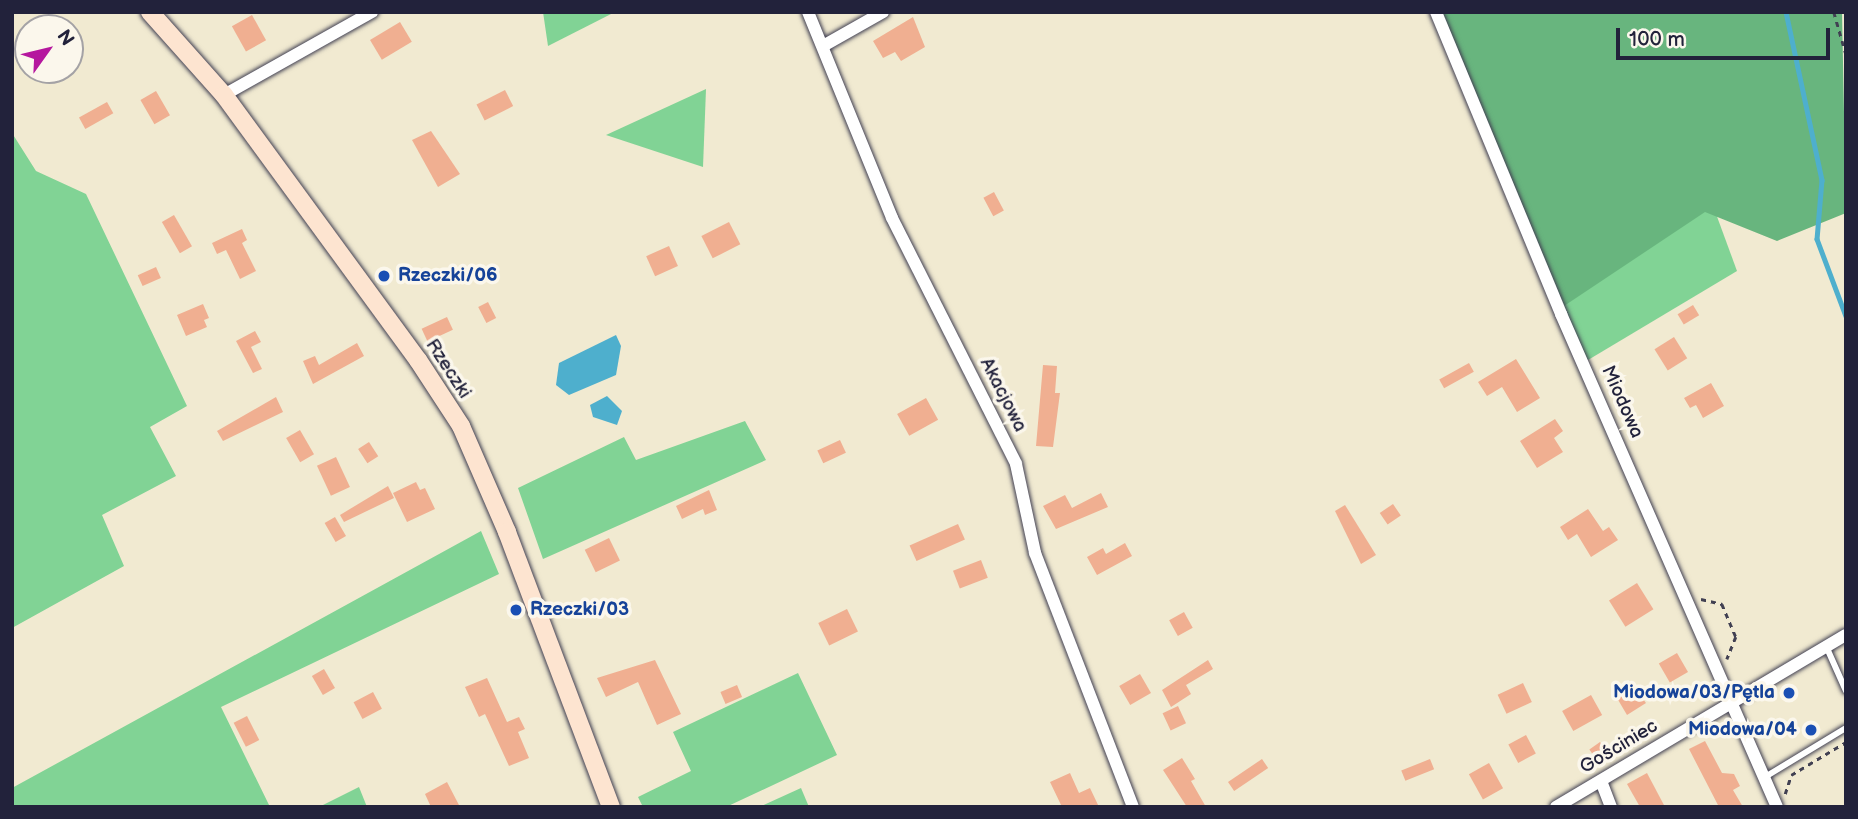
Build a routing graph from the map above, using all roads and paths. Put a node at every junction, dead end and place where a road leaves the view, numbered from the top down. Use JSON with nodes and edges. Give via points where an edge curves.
{"nodes":[{"id":1,"x":149,"y":12,"type":"edge"},
{"id":2,"x":372,"y":12,"type":"edge"},
{"id":3,"x":808,"y":12,"type":"edge"},
{"id":4,"x":883,"y":12,"type":"edge"},
{"id":5,"x":1436,"y":12,"type":"edge"},
{"id":6,"x":1835,"y":12,"type":"edge"},
{"id":7,"x":823,"y":46,"type":"junction"},
{"id":8,"x":1846,"y":54,"type":"edge"},
{"id":9,"x":223,"y":95,"type":"junction"},
{"id":10,"x":1846,"y":635,"type":"edge"},
{"id":11,"x":1826,"y":646,"type":"junction"},
{"id":12,"x":1846,"y":691,"type":"edge"},
{"id":13,"x":1734,"y":701,"type":"junction"},
{"id":14,"x":1846,"y":728,"type":"edge"},
{"id":15,"x":1846,"y":742,"type":"edge"},
{"id":16,"x":1765,"y":777,"type":"junction"},
{"id":17,"x":1601,"y":781,"type":"junction"},
{"id":18,"x":611,"y":807,"type":"edge"},
{"id":19,"x":1133,"y":807,"type":"edge"},
{"id":20,"x":1556,"y":807,"type":"edge"},
{"id":21,"x":1611,"y":807,"type":"edge"},
{"id":22,"x":1777,"y":807,"type":"edge"},
{"id":23,"x":1791,"y":807,"type":"edge"}],
"edges":[{"from":1,"to":9,"type":"main road","name":"Rzeczki"},
{"from":2,"to":9,"type":"street"},
{"from":3,"to":7,"type":"street","name":"Akacjowa"},
{"from":4,"to":7,"type":"street"},
{"from":5,"to":13,"type":"street","name":"Miodowa","via":[[1561,314]]},
{"from":6,"to":8,"type":"path"},
{"from":7,"to":19,"type":"street","name":"Akacjowa","via":[[892,218],[1016,464],[1035,553]]},
{"from":9,"to":18,"type":"main road","name":"Rzeczki","via":[[418,360],[461,426],[507,533]]},
{"from":10,"to":11,"type":"street","name":"Gościniec"},
{"from":11,"to":12,"type":"lane"},
{"from":11,"to":13,"type":"street","name":"Gościniec"},
{"from":13,"to":16,"type":"street","name":"Miodowa"},
{"from":13,"to":17,"type":"street","name":"Gościniec"},
{"from":14,"to":16,"type":"lane"},
{"from":15,"to":23,"type":"path","via":[[1791,775],[1786,794]]},
{"from":16,"to":22,"type":"street","name":"Miodowa"},
{"from":17,"to":20,"type":"street","name":"Gościniec"},
{"from":17,"to":21,"type":"street"}]}
